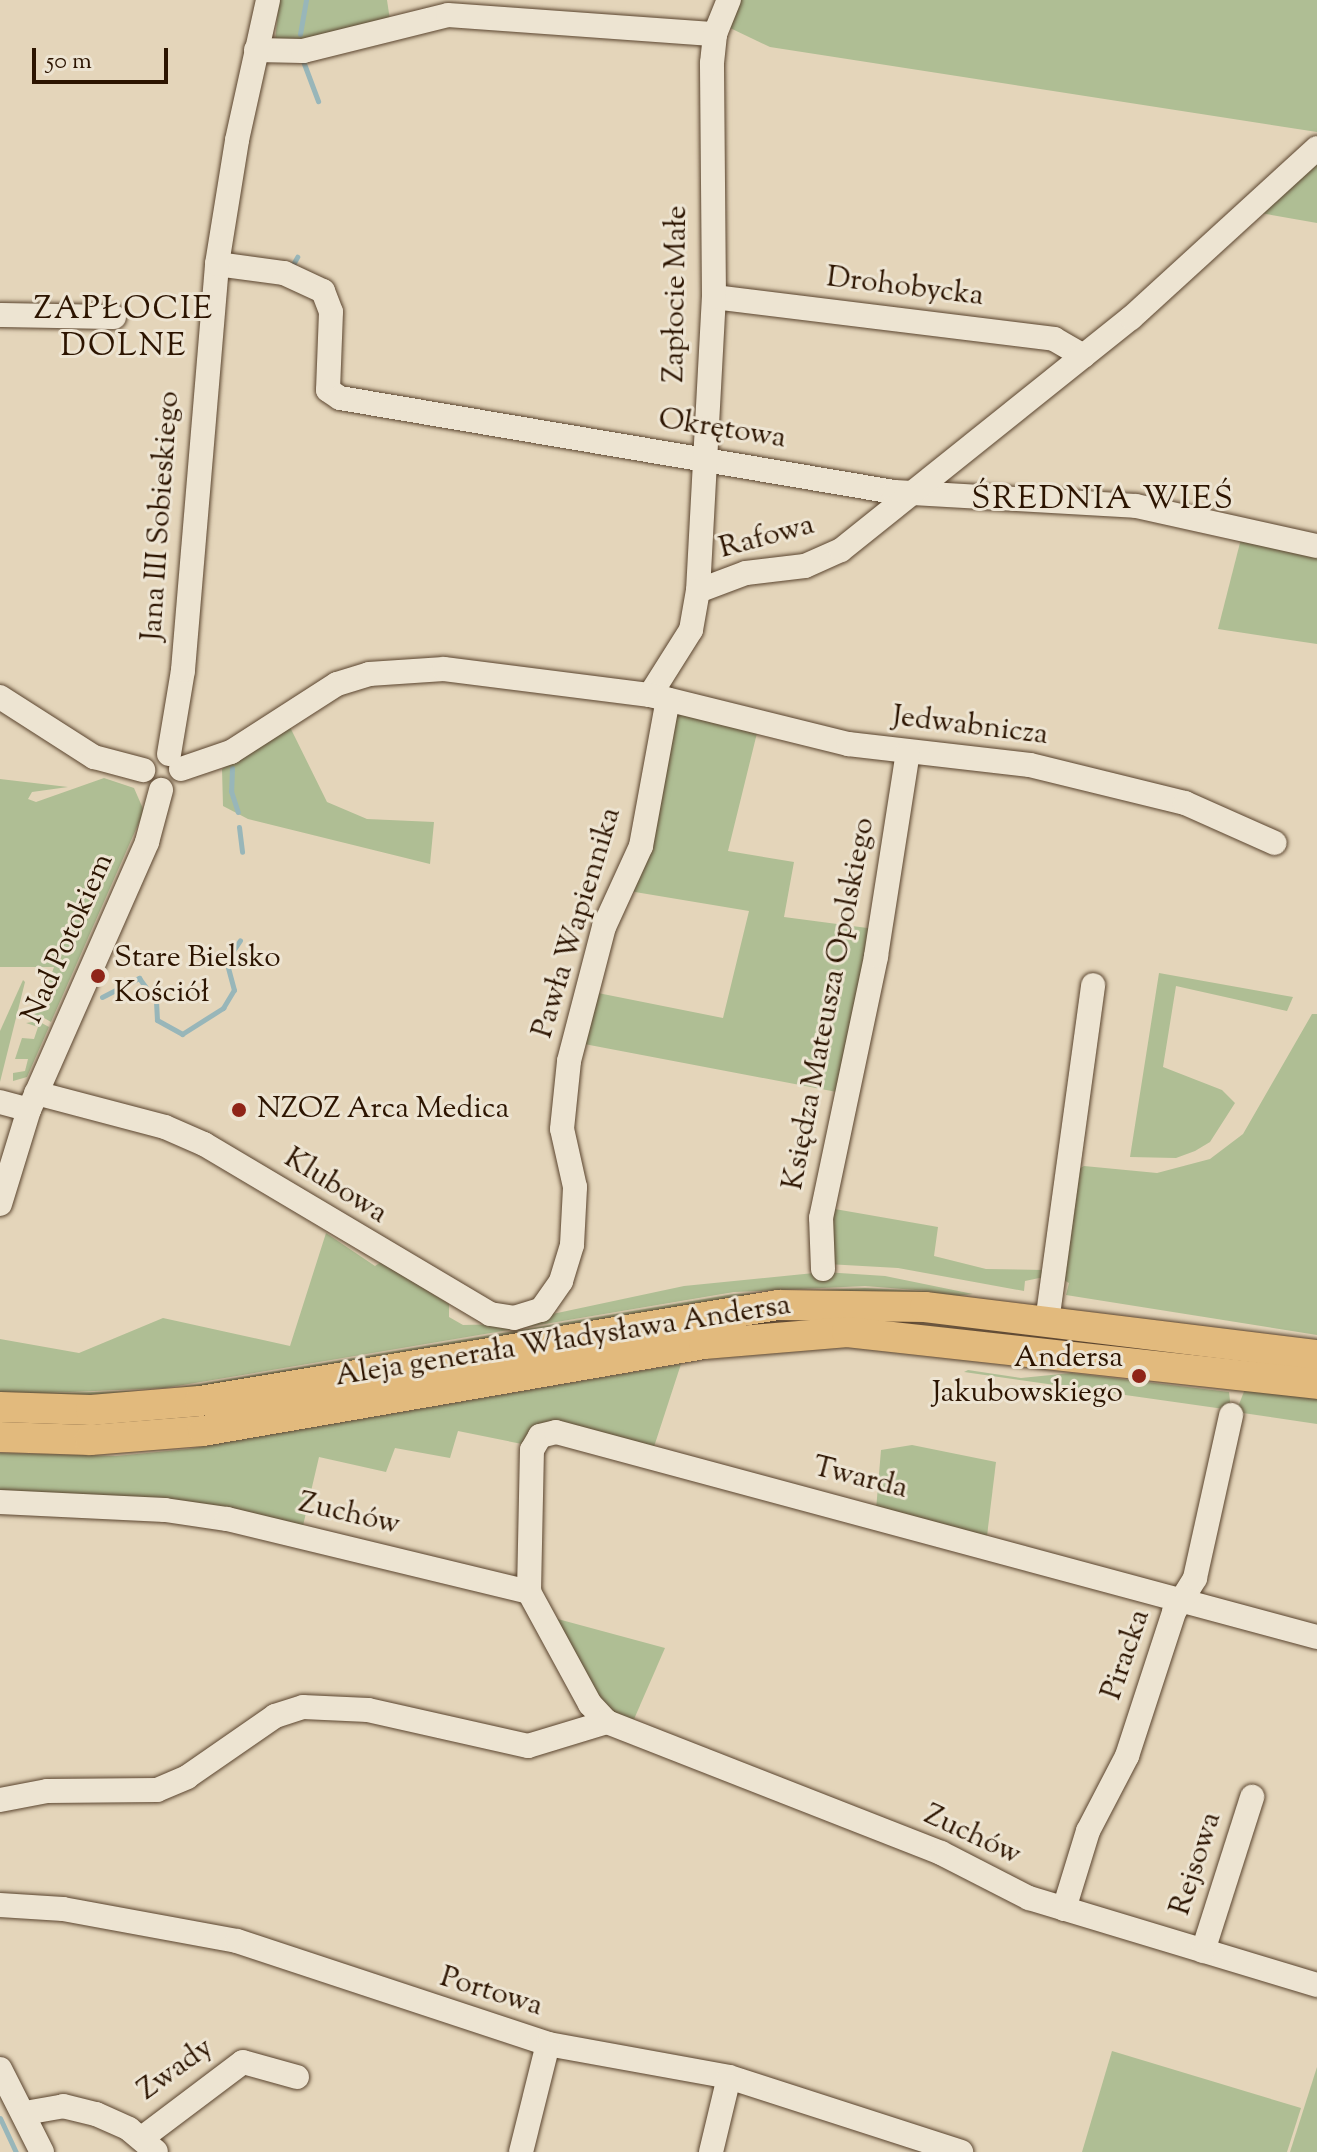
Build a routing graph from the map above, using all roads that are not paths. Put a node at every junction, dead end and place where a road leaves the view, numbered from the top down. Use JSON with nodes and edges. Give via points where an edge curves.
{"nodes":[{"id":1,"x":268,"y":0,"type":"edge"},
{"id":2,"x":729,"y":0,"type":"edge"},
{"id":3,"x":715,"y":34,"type":"junction"},
{"id":4,"x":256,"y":50,"type":"junction"},
{"id":5,"x":1317,"y":148,"type":"edge"},
{"id":6,"x":217,"y":264,"type":"junction"},
{"id":7,"x":714,"y":297,"type":"junction"},
{"id":8,"x":0,"y":315,"type":"edge"},
{"id":9,"x":114,"y":317,"type":"dead end"},
{"id":10,"x":1084,"y":356,"type":"junction"},
{"id":11,"x":703,"y":460,"type":"junction"},
{"id":12,"x":917,"y":493,"type":"junction"},
{"id":13,"x":1317,"y":546,"type":"edge"},
{"id":14,"x":698,"y":591,"type":"junction"},
{"id":15,"x":0,"y":697,"type":"edge"},
{"id":16,"x":659,"y":697,"type":"junction"},
{"id":17,"x":908,"y":752,"type":"junction"},
{"id":18,"x":175,"y":761,"type":"junction"},
{"id":19,"x":143,"y":770,"type":"junction"},
{"id":20,"x":161,"y":790,"type":"junction"},
{"id":21,"x":1275,"y":843,"type":"dead end"},
{"id":22,"x":1093,"y":985,"type":"dead end"},
{"id":23,"x":0,"y":1102,"type":"edge"},
{"id":24,"x":32,"y":1102,"type":"junction"},
{"id":25,"x":0,"y":1204,"type":"edge"},
{"id":26,"x":823,"y":1269,"type":"dead end"},
{"id":27,"x":548,"y":1303,"type":"joint"},
{"id":28,"x":1047,"y":1322,"type":"junction"},
{"id":29,"x":1317,"y":1355,"type":"edge"},
{"id":30,"x":1317,"y":1384,"type":"edge"},
{"id":31,"x":0,"y":1407,"type":"edge"},
{"id":32,"x":1231,"y":1415,"type":"dead end"},
{"id":33,"x":36,"y":1424,"type":"junction"},
{"id":34,"x":0,"y":1437,"type":"edge"},
{"id":35,"x":0,"y":1502,"type":"edge"},
{"id":36,"x":529,"y":1592,"type":"junction"},
{"id":37,"x":1183,"y":1600,"type":"junction"},
{"id":38,"x":1317,"y":1637,"type":"edge"},
{"id":39,"x":607,"y":1722,"type":"junction"},
{"id":40,"x":1252,"y":1797,"type":"dead end"},
{"id":41,"x":0,"y":1800,"type":"edge"},
{"id":42,"x":0,"y":1905,"type":"edge"},
{"id":43,"x":1064,"y":1909,"type":"junction"},
{"id":44,"x":1203,"y":1951,"type":"junction"},
{"id":45,"x":1317,"y":1985,"type":"edge"},
{"id":46,"x":548,"y":2044,"type":"junction"},
{"id":47,"x":0,"y":2069,"type":"edge"},
{"id":48,"x":297,"y":2077,"type":"dead end"},
{"id":49,"x":729,"y":2077,"type":"junction"},
{"id":50,"x":25,"y":2113,"type":"junction"},
{"id":51,"x":149,"y":2145,"type":"edge"},
{"id":52,"x":42,"y":2152,"type":"edge"},
{"id":53,"x":521,"y":2152,"type":"edge"},
{"id":54,"x":711,"y":2152,"type":"edge"},
{"id":55,"x":961,"y":2152,"type":"edge"}],
"edges":[{"from":1,"to":4,"type":"street","name":"Jana III Sobieskiego"},
{"from":2,"to":3,"type":"street","name":"Zapłocie Małe"},
{"from":3,"to":4,"type":"street","via":[[448,15],[303,51]]},
{"from":3,"to":7,"type":"street","name":"Zapłocie Małe"},
{"from":4,"to":6,"type":"street","name":"Jana III Sobieskiego"},
{"from":5,"to":10,"type":"street","name":"Rafowa","via":[[1179,277]]},
{"from":6,"to":11,"type":"street","name":"Okrętowa","via":[[284,273],[323,291],[331,312],[328,390],[340,398]]},
{"from":6,"to":18,"type":"street","name":"Jana III Sobieskiego"},
{"from":7,"to":10,"type":"street","name":"Drohobycka","via":[[1054,339]]},
{"from":7,"to":11,"type":"street","name":"Zapłocie Małe"},
{"from":8,"to":9,"type":"street"},
{"from":10,"to":12,"type":"street","name":"Rafowa"},
{"from":11,"to":12,"type":"street","name":"Okrętowa"},
{"from":11,"to":14,"type":"street","name":"Zapłocie Małe"},
{"from":12,"to":13,"type":"street","name":"Okrętowa","via":[[1136,506]]},
{"from":12,"to":14,"type":"street","name":"Rafowa","via":[[823,560],[746,573]]},
{"from":14,"to":16,"type":"street","name":"Rafowa","via":[[691,630]]},
{"from":15,"to":19,"type":"street","via":[[94,757]]},
{"from":16,"to":17,"type":"street","name":"Jedwabnicza","via":[[848,744]]},
{"from":16,"to":18,"type":"street","via":[[444,669],[369,674],[318,693],[218,759]]},
{"from":16,"to":27,"type":"street","name":"Pawła Wapiennika","via":[[641,846],[604,927],[569,1061],[562,1129],[575,1187],[574,1227],[568,1263]]},
{"from":17,"to":21,"type":"street","name":"Jedwabnicza","via":[[1030,765],[1106,781],[1185,803]]},
{"from":17,"to":26,"type":"street","name":"Księdza Mateusza Opolskiego","via":[[876,956],[821,1218]]},
{"from":18,"to":19,"type":"street","via":[[152,756]]},
{"from":18,"to":20,"type":"street","via":[[175,786]]},
{"from":19,"to":20,"type":"street","via":[[147,783]]},
{"from":20,"to":24,"type":"street","name":"Nad Potokiem","via":[[147,842]]},
{"from":22,"to":28,"type":"street"},
{"from":23,"to":24,"type":"street","name":"Klubowa"},
{"from":24,"to":25,"type":"street","name":"Nad Potokiem"},
{"from":24,"to":27,"type":"street","name":"Klubowa","via":[[193,1139],[490,1314],[524,1317]]},
{"from":28,"to":29,"type":"main road","name":"Aleja generała Władysława Andersa"},
{"from":28,"to":33,"type":"main road","name":"Aleja generała Władysława Andersa","via":[[925,1307],[778,1305]]},
{"from":30,"to":33,"type":"main road","name":"Aleja generała Władysława Andersa","via":[[847,1332],[704,1344],[203,1431]]},
{"from":31,"to":33,"type":"main road","name":"Aleja generała Władysława Andersa"},
{"from":32,"to":37,"type":"street","name":"Piracka","via":[[1195,1578]]},
{"from":33,"to":34,"type":"main road","name":"Aleja generała Władysława Andersa"},
{"from":35,"to":36,"type":"street","name":"Zuchów","via":[[165,1510],[227,1519]]},
{"from":36,"to":37,"type":"street","name":"Twarda","via":[[532,1450],[540,1436],[556,1432]]},
{"from":36,"to":39,"type":"street","via":[[590,1704]]},
{"from":37,"to":38,"type":"street","name":"Twarda"},
{"from":37,"to":43,"type":"street","name":"Piracka","via":[[1127,1756],[1088,1831]]},
{"from":39,"to":41,"type":"street","via":[[528,1746],[368,1710],[303,1707],[275,1716],[202,1768],[157,1790],[47,1791]]},
{"from":39,"to":43,"type":"street","name":"Zuchów","via":[[941,1853],[1029,1898]]},
{"from":40,"to":44,"type":"street","name":"Rejsowa"},
{"from":42,"to":46,"type":"street","name":"Portowa","via":[[63,1909],[237,1941]]},
{"from":43,"to":44,"type":"street","name":"Zuchów"},
{"from":44,"to":45,"type":"street","name":"Zuchów"},
{"from":46,"to":49,"type":"street","name":"Portowa"},
{"from":46,"to":53,"type":"street"},
{"from":47,"to":50,"type":"street"},
{"from":48,"to":51,"type":"street","name":"Zwady","via":[[243,2062]]},
{"from":49,"to":54,"type":"street"},
{"from":49,"to":55,"type":"street","name":"Portowa"},
{"from":50,"to":51,"type":"street","via":[[63,2106],[113,2121]]},
{"from":50,"to":52,"type":"street"}]}
